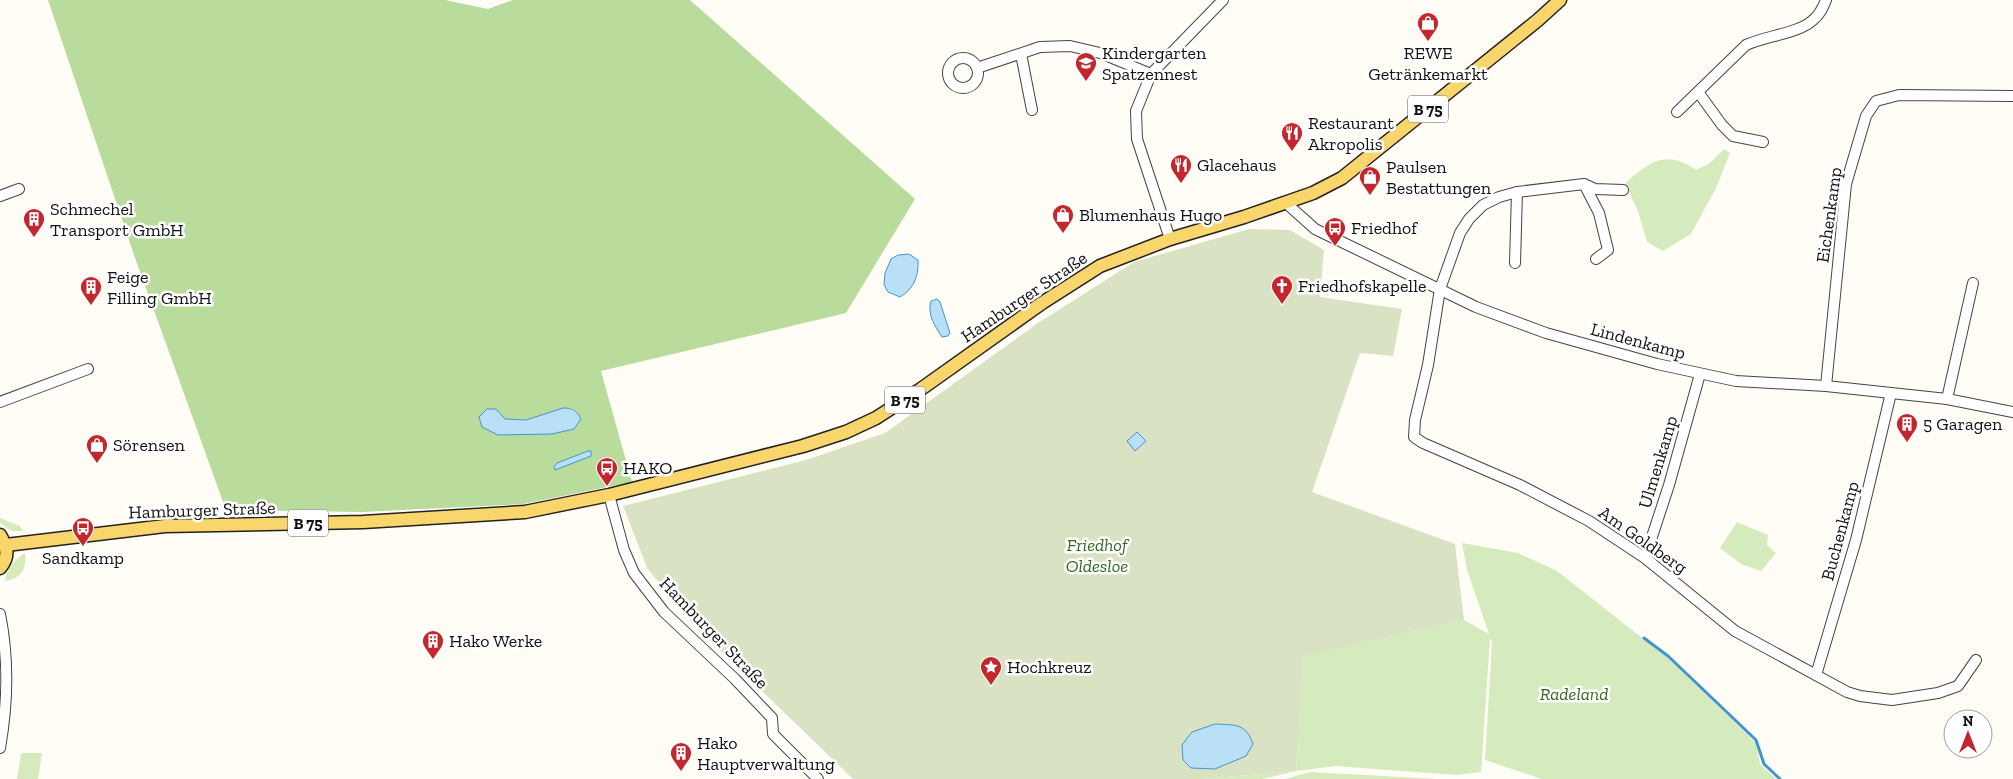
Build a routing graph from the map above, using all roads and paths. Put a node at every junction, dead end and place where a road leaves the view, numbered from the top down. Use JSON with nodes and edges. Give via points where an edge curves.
{"nodes":[{"id":1,"x":1223,"y":0,"type":"edge"},
{"id":2,"x":1560,"y":0,"type":"edge"},
{"id":3,"x":1826,"y":0,"type":"edge"},
{"id":4,"x":1021,"y":54,"type":"junction"},
{"id":5,"x":977,"y":68,"type":"dead end"},
{"id":6,"x":1151,"y":74,"type":"junction"},
{"id":7,"x":1698,"y":92,"type":"junction"},
{"id":8,"x":2013,"y":96,"type":"edge"},
{"id":9,"x":1032,"y":110,"type":"dead end"},
{"id":10,"x":1676,"y":112,"type":"dead end"},
{"id":11,"x":1763,"y":142,"type":"dead end"},
{"id":12,"x":1584,"y":184,"type":"junction"},
{"id":13,"x":19,"y":189,"type":"dead end"},
{"id":14,"x":1623,"y":190,"type":"dead end"},
{"id":15,"x":1517,"y":192,"type":"junction"},
{"id":16,"x":0,"y":196,"type":"edge"},
{"id":17,"x":1286,"y":203,"type":"junction"},
{"id":18,"x":1170,"y":239,"type":"junction"},
{"id":19,"x":1596,"y":258,"type":"dead end"},
{"id":20,"x":1514,"y":263,"type":"dead end"},
{"id":21,"x":1973,"y":283,"type":"dead end"},
{"id":22,"x":1440,"y":289,"type":"junction"},
{"id":23,"x":88,"y":369,"type":"dead end"},
{"id":24,"x":1700,"y":374,"type":"junction"},
{"id":25,"x":1826,"y":386,"type":"junction"},
{"id":26,"x":1891,"y":393,"type":"junction"},
{"id":27,"x":1947,"y":399,"type":"junction"},
{"id":28,"x":0,"y":402,"type":"edge"},
{"id":29,"x":2013,"y":412,"type":"edge"},
{"id":30,"x":609,"y":495,"type":"junction"},
{"id":31,"x":3,"y":540,"type":"edge"},
{"id":32,"x":1645,"y":558,"type":"junction"},
{"id":33,"x":0,"y":568,"type":"edge"},
{"id":34,"x":0,"y":614,"type":"edge"},
{"id":35,"x":1976,"y":660,"type":"dead end"},
{"id":36,"x":1816,"y":675,"type":"junction"},
{"id":37,"x":0,"y":748,"type":"edge"},
{"id":38,"x":818,"y":779,"type":"edge"}],
"edges":[{"from":1,"to":6,"type":"street"},
{"from":2,"to":17,"type":"main road","name":"Hamburger Straße","number":"B 75","via":[[1342,178]]},
{"from":3,"to":7,"type":"street","via":[[1813,21],[1746,45]]},
{"from":4,"to":5,"type":"street"},
{"from":4,"to":6,"type":"street","via":[[1040,47],[1070,46],[1100,53]]},
{"from":4,"to":9,"type":"street"},
{"from":6,"to":18,"type":"street","via":[[1136,111],[1137,139]]},
{"from":7,"to":10,"type":"street"},
{"from":7,"to":11,"type":"street","via":[[1733,136]]},
{"from":8,"to":25,"type":"street","name":"Eichenkamp","via":[[1899,95],[1876,101],[1866,116],[1846,184]]},
{"from":12,"to":14,"type":"street","via":[[1595,189]]},
{"from":12,"to":15,"type":"street"},
{"from":12,"to":19,"type":"street","via":[[1599,213],[1608,250]]},
{"from":13,"to":16,"type":"street"},
{"from":15,"to":20,"type":"street"},
{"from":15,"to":22,"type":"street","via":[[1483,205],[1470,219],[1460,233]]},
{"from":17,"to":18,"type":"main road","name":"Hamburger Straße","number":"B 75"},
{"from":17,"to":22,"type":"street","name":"Lindenkamp","via":[[1315,229]]},
{"from":18,"to":30,"type":"main road","name":"Hamburger Straße","number":"B 75","via":[[1100,266],[1072,282],[921,390],[846,432]]},
{"from":21,"to":27,"type":"street"},
{"from":22,"to":24,"type":"street","name":"Lindenkamp","via":[[1476,307],[1546,333]]},
{"from":22,"to":32,"type":"street","name":"Am Goldberg","via":[[1414,437],[1551,501],[1589,521]]},
{"from":23,"to":28,"type":"street"},
{"from":24,"to":25,"type":"street","name":"Lindenkamp","via":[[1736,381]]},
{"from":24,"to":32,"type":"street","name":"Ulmenkamp"},
{"from":25,"to":26,"type":"street","name":"Lindenkamp"},
{"from":26,"to":27,"type":"street","name":"Lindenkamp"},
{"from":26,"to":36,"type":"street","name":"Buchenkamp","via":[[1856,540]]},
{"from":27,"to":29,"type":"street","name":"Lindenkamp"},
{"from":30,"to":31,"type":"main road","name":"Hamburger Straße","number":"B 75","via":[[524,512],[489,515],[363,522],[165,526]]},
{"from":30,"to":38,"type":"street","name":"Hamburger Straße","via":[[624,550],[634,573],[664,612],[735,678],[772,718],[773,734]]},
{"from":31,"to":33,"type":"main road","name":"Hamburger Straße","via":[[6,560]]},
{"from":32,"to":36,"type":"street","name":"Am Goldberg","via":[[1735,631]]},
{"from":34,"to":37,"type":"street","via":[[8,678]]},
{"from":35,"to":36,"type":"street","name":"Am Goldberg","via":[[1958,686],[1915,698],[1892,700],[1860,696]]}]}
